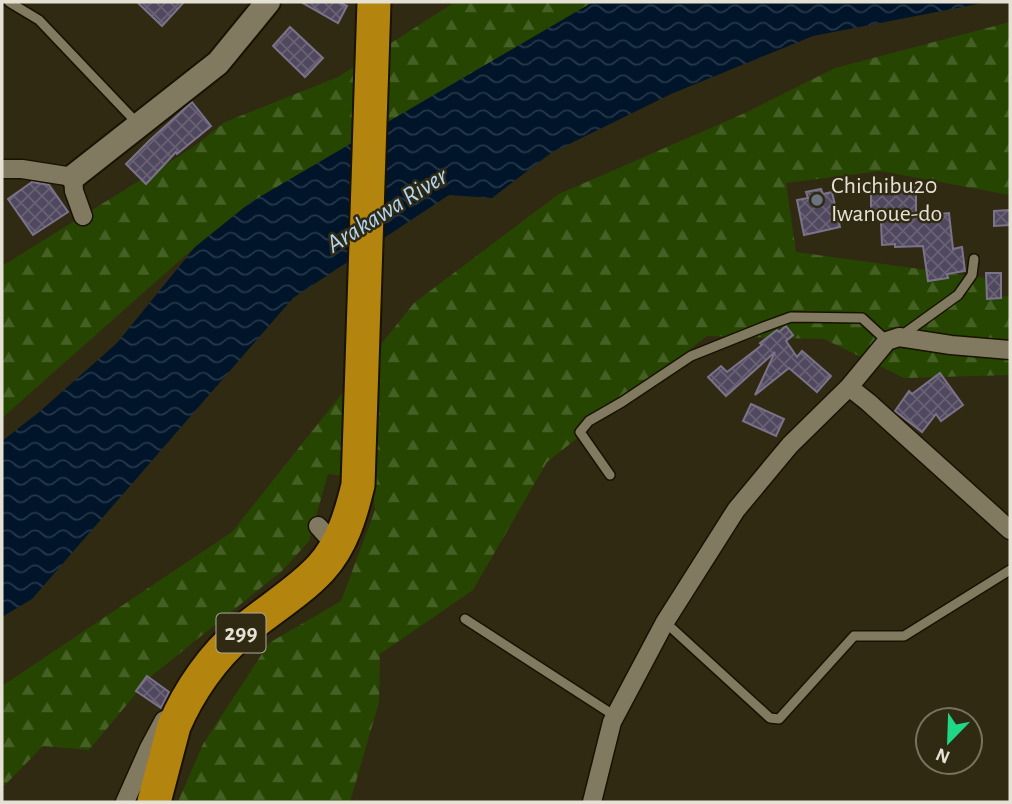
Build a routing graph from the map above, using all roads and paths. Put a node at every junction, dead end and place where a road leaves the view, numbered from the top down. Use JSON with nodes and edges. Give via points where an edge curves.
{"nodes":[{"id":1,"x":9,"y":2,"type":"edge"},
{"id":2,"x":268,"y":2,"type":"edge"},
{"id":3,"x":374,"y":2,"type":"edge"},
{"id":4,"x":139,"y":125,"type":"junction"},
{"id":5,"x":2,"y":169,"type":"edge"},
{"id":6,"x":73,"y":177,"type":"junction"},
{"id":7,"x":83,"y":216,"type":"dead end"},
{"id":8,"x":974,"y":259,"type":"dead end"},
{"id":9,"x":893,"y":339,"type":"junction"},
{"id":10,"x":1010,"y":349,"type":"edge"},
{"id":11,"x":849,"y":387,"type":"junction"},
{"id":12,"x":610,"y":475,"type":"dead end"},
{"id":13,"x":1010,"y":530,"type":"edge"},
{"id":14,"x":1010,"y":570,"type":"edge"},
{"id":15,"x":465,"y":619,"type":"dead end"},
{"id":16,"x":666,"y":621,"type":"junction"},
{"id":17,"x":207,"y":667,"type":"junction"},
{"id":18,"x":615,"y":716,"type":"junction"},
{"id":19,"x":125,"y":802,"type":"edge"},
{"id":20,"x":153,"y":802,"type":"edge"},
{"id":21,"x":592,"y":802,"type":"edge"}],
"edges":[{"from":1,"to":4,"type":"lane","via":[[39,20]]},
{"from":2,"to":4,"type":"street","via":[[218,63]]},
{"from":3,"to":17,"type":"highway","number":"299","via":[[358,485],[351,513],[327,536],[321,567],[240,633]]},
{"from":4,"to":6,"type":"street"},
{"from":5,"to":6,"type":"street"},
{"from":6,"to":7,"type":"street"},
{"from":8,"to":9,"type":"lane","via":[[972,275],[958,295]]},
{"from":9,"to":10,"type":"street"},
{"from":9,"to":11,"type":"street"},
{"from":9,"to":12,"type":"lane","via":[[862,318],[791,317],[691,356],[589,421],[580,432]]},
{"from":11,"to":13,"type":"street"},
{"from":11,"to":16,"type":"street","via":[[790,445],[736,510]]},
{"from":14,"to":16,"type":"lane","via":[[904,636],[854,636],[779,719],[770,719]]},
{"from":15,"to":18,"type":"lane"},
{"from":16,"to":18,"type":"street"},
{"from":17,"to":19,"type":"street","via":[[173,704]]},
{"from":17,"to":20,"type":"highway","number":"299","via":[[178,715]]},
{"from":18,"to":21,"type":"street"}]}
